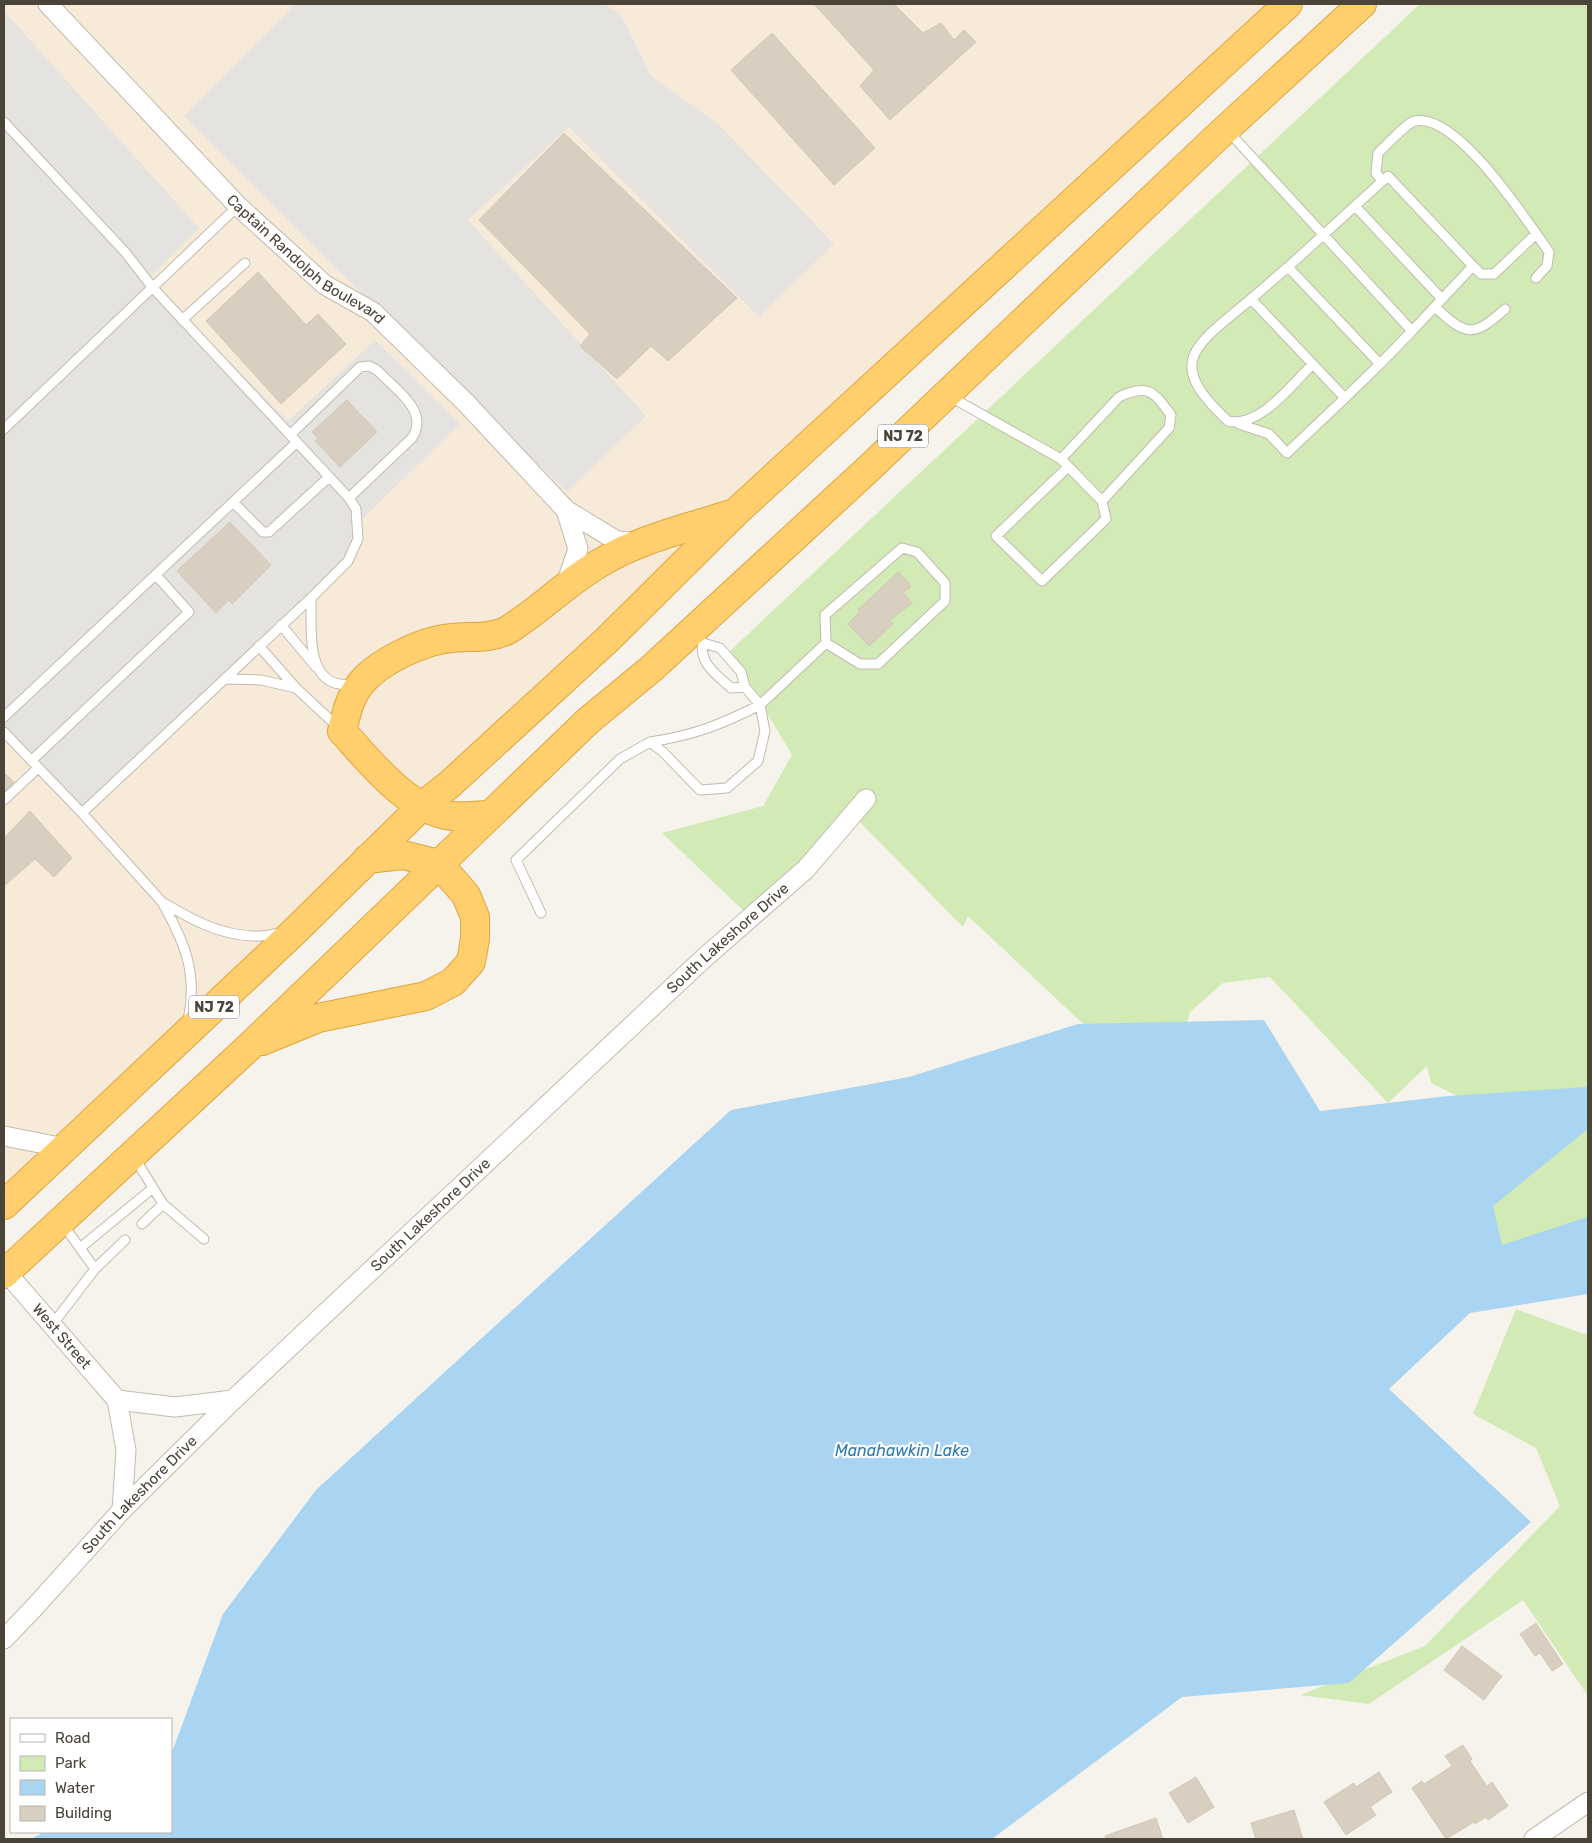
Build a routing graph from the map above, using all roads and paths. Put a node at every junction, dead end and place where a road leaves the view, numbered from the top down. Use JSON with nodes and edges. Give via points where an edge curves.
{"nodes":[{"id":1,"x":48,"y":4,"type":"edge"},
{"id":2,"x":1288,"y":4,"type":"edge"},
{"id":3,"x":1362,"y":4,"type":"edge"},
{"id":4,"x":4,"y":122,"type":"edge"},
{"id":5,"x":1226,"y":129,"type":"junction"},
{"id":6,"x":1382,"y":181,"type":"junction"},
{"id":7,"x":238,"y":206,"type":"junction"},
{"id":8,"x":1355,"y":206,"type":"junction"},
{"id":9,"x":1323,"y":234,"type":"junction"},
{"id":10,"x":1536,"y":234,"type":"junction"},
{"id":11,"x":245,"y":263,"type":"dead end"},
{"id":12,"x":1473,"y":266,"type":"junction"},
{"id":13,"x":1288,"y":267,"type":"junction"},
{"id":14,"x":1536,"y":278,"type":"dead end"},
{"id":15,"x":153,"y":288,"type":"junction"},
{"id":16,"x":1442,"y":299,"type":"junction"},
{"id":17,"x":1251,"y":300,"type":"junction"},
{"id":18,"x":1435,"y":307,"type":"junction"},
{"id":19,"x":1505,"y":309,"type":"dead end"},
{"id":20,"x":182,"y":320,"type":"junction"},
{"id":21,"x":1412,"y":332,"type":"junction"},
{"id":22,"x":1312,"y":364,"type":"junction"},
{"id":23,"x":1380,"y":364,"type":"junction"},
{"id":24,"x":946,"y":395,"type":"junction"},
{"id":25,"x":1345,"y":398,"type":"junction"},
{"id":26,"x":1238,"y":423,"type":"junction"},
{"id":27,"x":4,"y":429,"type":"edge"},
{"id":28,"x":290,"y":435,"type":"junction"},
{"id":29,"x":297,"y":442,"type":"junction"},
{"id":30,"x":1061,"y":459,"type":"junction"},
{"id":31,"x":1068,"y":467,"type":"junction"},
{"id":32,"x":329,"y":477,"type":"junction"},
{"id":33,"x":349,"y":498,"type":"junction"},
{"id":34,"x":1102,"y":501,"type":"junction"},
{"id":35,"x":233,"y":502,"type":"junction"},
{"id":36,"x":566,"y":510,"type":"junction"},
{"id":37,"x":735,"y":513,"type":"junction"},
{"id":38,"x":642,"y":543,"type":"junction"},
{"id":39,"x":156,"y":574,"type":"junction"},
{"id":40,"x":564,"y":590,"type":"junction"},
{"id":41,"x":312,"y":598,"type":"junction"},
{"id":42,"x":281,"y":625,"type":"junction"},
{"id":43,"x":697,"y":638,"type":"junction"},
{"id":44,"x":826,"y":643,"type":"junction"},
{"id":45,"x":259,"y":646,"type":"junction"},
{"id":46,"x":316,"y":668,"type":"junction"},
{"id":47,"x":226,"y":679,"type":"junction"},
{"id":48,"x":362,"y":682,"type":"junction"},
{"id":49,"x":745,"y":687,"type":"junction"},
{"id":50,"x":296,"y":688,"type":"junction"},
{"id":51,"x":760,"y":705,"type":"junction"},
{"id":52,"x":4,"y":717,"type":"edge"},
{"id":53,"x":342,"y":731,"type":"junction"},
{"id":54,"x":4,"y":732,"type":"edge"},
{"id":55,"x":650,"y":742,"type":"junction"},
{"id":56,"x":34,"y":764,"type":"junction"},
{"id":57,"x":866,"y":799,"type":"dead end"},
{"id":58,"x":4,"y":800,"type":"edge"},
{"id":59,"x":421,"y":807,"type":"junction"},
{"id":60,"x":82,"y":813,"type":"junction"},
{"id":61,"x":488,"y":815,"type":"junction"},
{"id":62,"x":366,"y":859,"type":"junction"},
{"id":63,"x":439,"y":864,"type":"junction"},
{"id":64,"x":162,"y":902,"type":"junction"},
{"id":65,"x":541,"y":913,"type":"dead end"},
{"id":66,"x":296,"y":930,"type":"junction"},
{"id":67,"x":185,"y":1033,"type":"junction"},
{"id":68,"x":248,"y":1047,"type":"junction"},
{"id":69,"x":4,"y":1136,"type":"edge"},
{"id":70,"x":65,"y":1148,"type":"junction"},
{"id":71,"x":132,"y":1154,"type":"junction"},
{"id":72,"x":153,"y":1188,"type":"junction"},
{"id":73,"x":163,"y":1204,"type":"junction"},
{"id":74,"x":4,"y":1205,"type":"edge"},
{"id":75,"x":60,"y":1221,"type":"junction"},
{"id":76,"x":142,"y":1224,"type":"dead end"},
{"id":77,"x":204,"y":1239,"type":"dead end"},
{"id":78,"x":125,"y":1240,"type":"dead end"},
{"id":79,"x":80,"y":1248,"type":"junction"},
{"id":80,"x":95,"y":1269,"type":"junction"},
{"id":81,"x":5,"y":1273,"type":"edge"},
{"id":82,"x":52,"y":1324,"type":"junction"},
{"id":83,"x":117,"y":1400,"type":"junction"},
{"id":84,"x":233,"y":1400,"type":"junction"},
{"id":85,"x":122,"y":1510,"type":"junction"},
{"id":86,"x":4,"y":1639,"type":"edge"},
{"id":87,"x":1588,"y":1802,"type":"edge"},
{"id":88,"x":1534,"y":1839,"type":"edge"}],
"edges":[{"from":1,"to":7,"type":"street","name":"Captain Randolph Boulevard"},
{"from":2,"to":37,"type":"highway","number":"NJ 72"},
{"from":3,"to":5,"type":"highway","number":"NJ 72"},
{"from":4,"to":15,"type":"lane","via":[[125,252]]},
{"from":5,"to":9,"type":"lane"},
{"from":5,"to":24,"type":"highway","number":"NJ 72"},
{"from":6,"to":8,"type":"lane"},
{"from":6,"to":10,"type":"lane","via":[[1376,173],[1378,153],[1412,121],[1428,119],[1459,140],[1490,171]]},
{"from":6,"to":12,"type":"lane","via":[[1388,176]]},
{"from":7,"to":15,"type":"lane"},
{"from":7,"to":36,"type":"street","name":"Captain Randolph Boulevard","via":[[325,285],[372,312],[466,403]]},
{"from":8,"to":9,"type":"lane"},
{"from":8,"to":16,"type":"lane"},
{"from":9,"to":13,"type":"lane"},
{"from":9,"to":21,"type":"lane"},
{"from":10,"to":12,"type":"lane","via":[[1494,274],[1480,274]]},
{"from":10,"to":14,"type":"lane","via":[[1549,252],[1547,266]]},
{"from":11,"to":20,"type":"lane"},
{"from":12,"to":16,"type":"lane"},
{"from":13,"to":17,"type":"lane"},
{"from":13,"to":23,"type":"lane"},
{"from":15,"to":20,"type":"lane"},
{"from":15,"to":27,"type":"lane"},
{"from":16,"to":18,"type":"lane"},
{"from":17,"to":22,"type":"lane"},
{"from":17,"to":26,"type":"lane","via":[[1198,348],[1192,359],[1191,374],[1195,385],[1228,422]]},
{"from":18,"to":19,"type":"lane","via":[[1452,323],[1476,330],[1485,327]]},
{"from":18,"to":21,"type":"lane"},
{"from":20,"to":28,"type":"lane"},
{"from":21,"to":23,"type":"lane"},
{"from":22,"to":25,"type":"lane"},
{"from":22,"to":26,"type":"lane","via":[[1260,416]]},
{"from":23,"to":25,"type":"lane"},
{"from":24,"to":30,"type":"lane"},
{"from":24,"to":43,"type":"highway","number":"NJ 72"},
{"from":25,"to":26,"type":"lane","via":[[1287,453],[1269,434]]},
{"from":28,"to":29,"type":"lane"},
{"from":28,"to":33,"type":"lane","via":[[360,367],[369,366],[377,370],[416,410],[419,420],[412,438]]},
{"from":29,"to":32,"type":"lane"},
{"from":29,"to":35,"type":"lane"},
{"from":30,"to":31,"type":"lane"},
{"from":30,"to":34,"type":"lane","via":[[1120,397],[1144,389],[1155,394],[1171,415],[1170,428]]},
{"from":31,"to":34,"type":"lane"},
{"from":31,"to":34,"type":"lane","via":[[996,536],[1042,581],[1106,519]]},
{"from":32,"to":33,"type":"lane"},
{"from":32,"to":35,"type":"lane","via":[[269,532],[263,532]]},
{"from":33,"to":41,"type":"lane","via":[[356,509],[358,523],[355,549],[348,561]]},
{"from":35,"to":39,"type":"lane"},
{"from":36,"to":38,"type":"street","name":"Captain Randolph Boulevard","via":[[617,541]]},
{"from":36,"to":40,"type":"street","name":"Captain Randolph Boulevard","via":[[578,549]]},
{"from":37,"to":38,"type":"highway"},
{"from":37,"to":59,"type":"highway","number":"NJ 72","via":[[614,633]]},
{"from":38,"to":40,"type":"highway","via":[[600,563]]},
{"from":39,"to":52,"type":"lane"},
{"from":39,"to":56,"type":"lane","via":[[189,612]]},
{"from":40,"to":48,"type":"highway","via":[[506,631],[426,643],[399,654]]},
{"from":41,"to":42,"type":"lane"},
{"from":41,"to":46,"type":"lane"},
{"from":42,"to":45,"type":"lane"},
{"from":42,"to":46,"type":"lane"},
{"from":43,"to":49,"type":"lane","via":[[720,648],[741,672]]},
{"from":43,"to":49,"type":"lane","via":[[708,667],[731,688]]},
{"from":43,"to":61,"type":"highway","number":"NJ 72","via":[[651,669],[589,720]]},
{"from":44,"to":44,"type":"lane","via":[[860,664],[878,664],[945,601],[945,583],[917,552],[902,548],[825,615]]},
{"from":44,"to":51,"type":"lane"},
{"from":45,"to":47,"type":"lane"},
{"from":45,"to":50,"type":"lane"},
{"from":46,"to":48,"type":"lane","via":[[329,681],[341,685]]},
{"from":47,"to":50,"type":"lane","via":[[261,680]]},
{"from":47,"to":60,"type":"lane"},
{"from":48,"to":53,"type":"highway","via":[[348,707]]},
{"from":49,"to":51,"type":"lane"},
{"from":50,"to":53,"type":"lane"},
{"from":51,"to":55,"type":"lane","via":[[725,723],[688,736]]},
{"from":51,"to":55,"type":"lane","via":[[765,731],[758,760],[727,788],[700,790]]},
{"from":53,"to":59,"type":"highway","via":[[379,773]]},
{"from":54,"to":56,"type":"lane"},
{"from":55,"to":65,"type":"lane","via":[[620,759],[516,860]]},
{"from":56,"to":58,"type":"lane"},
{"from":56,"to":60,"type":"lane"},
{"from":57,"to":84,"type":"street","name":"South Lakeshore Drive","via":[[806,869],[703,959]]},
{"from":59,"to":61,"type":"highway","via":[[453,816]]},
{"from":59,"to":62,"type":"highway","number":"NJ 72"},
{"from":60,"to":64,"type":"lane"},
{"from":61,"to":63,"type":"highway","number":"NJ 72"},
{"from":62,"to":63,"type":"highway","via":[[404,855]]},
{"from":62,"to":66,"type":"highway","number":"NJ 72"},
{"from":63,"to":68,"type":"highway","number":"NJ 72"},
{"from":63,"to":68,"type":"highway","via":[[466,895],[475,917],[471,962],[453,982],[426,996],[318,1018]]},
{"from":64,"to":66,"type":"lane","via":[[200,924],[228,933],[254,937]]},
{"from":64,"to":67,"type":"lane","via":[[183,939],[191,974],[192,1002]]},
{"from":66,"to":67,"type":"highway","number":"NJ 72"},
{"from":67,"to":70,"type":"highway","number":"NJ 72"},
{"from":68,"to":71,"type":"highway","number":"NJ 72"},
{"from":69,"to":70,"type":"street"},
{"from":70,"to":74,"type":"highway","number":"NJ 72"},
{"from":71,"to":72,"type":"lane"},
{"from":71,"to":75,"type":"highway","number":"NJ 72"},
{"from":72,"to":73,"type":"lane"},
{"from":72,"to":79,"type":"lane"},
{"from":73,"to":76,"type":"lane"},
{"from":73,"to":77,"type":"lane"},
{"from":75,"to":79,"type":"lane"},
{"from":75,"to":81,"type":"highway","number":"NJ 72"},
{"from":78,"to":80,"type":"lane"},
{"from":79,"to":80,"type":"lane"},
{"from":80,"to":82,"type":"lane"},
{"from":81,"to":82,"type":"street","name":"West Street"},
{"from":82,"to":83,"type":"street","name":"West Street"},
{"from":83,"to":84,"type":"street","via":[[175,1407]]},
{"from":83,"to":85,"type":"street","via":[[126,1450]]},
{"from":84,"to":85,"type":"street","name":"South Lakeshore Drive"},
{"from":85,"to":86,"type":"street","name":"South Lakeshore Drive"},
{"from":87,"to":88,"type":"street"}]}
